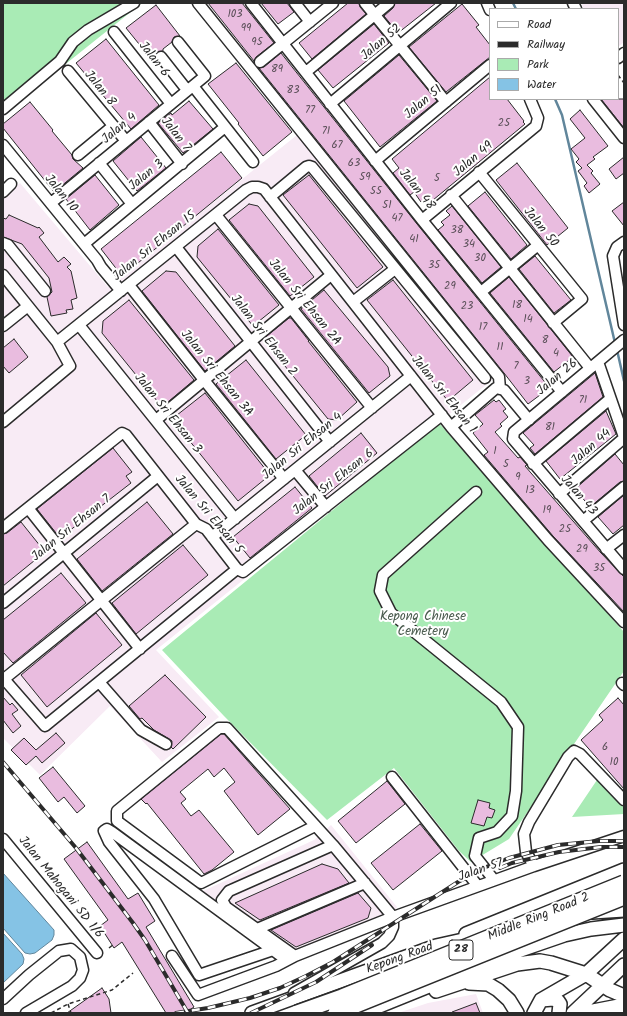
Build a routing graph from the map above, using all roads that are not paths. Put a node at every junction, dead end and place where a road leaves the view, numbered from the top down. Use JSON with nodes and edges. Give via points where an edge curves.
{"nodes":[{"id":1,"x":134,"y":3,"type":"edge"},
{"id":2,"x":198,"y":3,"type":"edge"},
{"id":3,"x":252,"y":3,"type":"edge"},
{"id":4,"x":295,"y":3,"type":"edge"},
{"id":5,"x":333,"y":3,"type":"edge"},
{"id":6,"x":364,"y":3,"type":"edge"},
{"id":7,"x":389,"y":3,"type":"edge"},
{"id":8,"x":451,"y":3,"type":"edge"},
{"id":9,"x":374,"y":15,"type":"junction"},
{"id":10,"x":310,"y":22,"type":"junction"},
{"id":11,"x":114,"y":32,"type":"dead end"},
{"id":12,"x":178,"y":42,"type":"dead end"},
{"id":13,"x":284,"y":43,"type":"junction"},
{"id":14,"x":399,"y":45,"type":"junction"},
{"id":15,"x":161,"y":57,"type":"dead end"},
{"id":16,"x":260,"y":62,"type":"dead end"},
{"id":17,"x":489,"y":66,"type":"edge"},
{"id":18,"x":68,"y":71,"type":"dead end"},
{"id":19,"x":306,"y":72,"type":"junction"},
{"id":20,"x":190,"y":88,"type":"junction"},
{"id":21,"x":530,"y":100,"type":"edge"},
{"id":22,"x":594,"y":100,"type":"edge"},
{"id":23,"x":446,"y":102,"type":"junction"},
{"id":24,"x":171,"y":104,"type":"junction"},
{"id":25,"x":330,"y":104,"type":"junction"},
{"id":26,"x":3,"y":109,"type":"edge"},
{"id":27,"x":149,"y":122,"type":"junction"},
{"id":28,"x":113,"y":126,"type":"junction"},
{"id":29,"x":225,"y":127,"type":"junction"},
{"id":30,"x":624,"y":138,"type":"edge"},
{"id":31,"x":126,"y":141,"type":"junction"},
{"id":32,"x":3,"y":145,"type":"edge"},
{"id":33,"x":78,"y":156,"type":"dead end"},
{"id":34,"x":375,"y":161,"type":"junction"},
{"id":35,"x":253,"y":162,"type":"dead end"},
{"id":36,"x":99,"y":163,"type":"junction"},
{"id":37,"x":182,"y":164,"type":"junction"},
{"id":38,"x":479,"y":172,"type":"junction"},
{"id":39,"x":11,"y":184,"type":"dead end"},
{"id":40,"x":246,"y":190,"type":"joint"},
{"id":41,"x":3,"y":192,"type":"edge"},
{"id":42,"x":451,"y":196,"type":"junction"},
{"id":43,"x":270,"y":197,"type":"junction"},
{"id":44,"x":50,"y":203,"type":"junction"},
{"id":45,"x":132,"y":204,"type":"junction"},
{"id":46,"x":216,"y":215,"type":"junction"},
{"id":47,"x":422,"y":220,"type":"junction"},
{"id":48,"x":624,"y":242,"type":"edge"},
{"id":49,"x":3,"y":243,"type":"edge"},
{"id":50,"x":84,"y":244,"type":"junction"},
{"id":51,"x":537,"y":246,"type":"junction"},
{"id":52,"x":176,"y":247,"type":"junction"},
{"id":53,"x":510,"y":268,"type":"junction"},
{"id":54,"x":395,"y":269,"type":"junction"},
{"id":55,"x":331,"y":274,"type":"junction"},
{"id":56,"x":3,"y":275,"type":"edge"},
{"id":57,"x":125,"y":288,"type":"junction"},
{"id":58,"x":45,"y":291,"type":"dead end"},
{"id":59,"x":481,"y":292,"type":"junction"},
{"id":60,"x":353,"y":302,"type":"junction"},
{"id":61,"x":28,"y":306,"type":"junction"},
{"id":62,"x":290,"y":307,"type":"junction"},
{"id":63,"x":553,"y":323,"type":"junction"},
{"id":64,"x":79,"y":325,"type":"junction"},
{"id":65,"x":624,"y":325,"type":"edge"},
{"id":66,"x":3,"y":326,"type":"edge"},
{"id":67,"x":623,"y":340,"type":"edge"},
{"id":68,"x":250,"y":341,"type":"junction"},
{"id":69,"x":57,"y":342,"type":"junction"},
{"id":70,"x":597,"y":363,"type":"junction"},
{"id":71,"x":411,"y":376,"type":"junction"},
{"id":72,"x":485,"y":378,"type":"dead end"},
{"id":73,"x":204,"y":380,"type":"junction"},
{"id":74,"x":500,"y":388,"type":"junction"},
{"id":75,"x":562,"y":392,"type":"junction"},
{"id":76,"x":610,"y":398,"type":"junction"},
{"id":77,"x":372,"y":408,"type":"junction"},
{"id":78,"x":442,"y":414,"type":"junction"},
{"id":79,"x":156,"y":420,"type":"junction"},
{"id":80,"x":529,"y":420,"type":"junction"},
{"id":81,"x":3,"y":422,"type":"edge"},
{"id":82,"x":451,"y":427,"type":"junction"},
{"id":83,"x":624,"y":437,"type":"edge"},
{"id":84,"x":513,"y":439,"type":"joint"},
{"id":85,"x":330,"y":442,"type":"junction"},
{"id":86,"x":533,"y":464,"type":"junction"},
{"id":87,"x":295,"y":470,"type":"junction"},
{"id":88,"x":158,"y":476,"type":"junction"},
{"id":89,"x":284,"y":479,"type":"junction"},
{"id":90,"x":624,"y":487,"type":"edge"},
{"id":91,"x":476,"y":492,"type":"dead end"},
{"id":92,"x":559,"y":494,"type":"junction"},
{"id":93,"x":326,"y":507,"type":"junction"},
{"id":94,"x":28,"y":508,"type":"junction"},
{"id":95,"x":235,"y":519,"type":"junction"},
{"id":96,"x":582,"y":521,"type":"junction"},
{"id":97,"x":196,"y":524,"type":"junction"},
{"id":98,"x":3,"y":528,"type":"edge"},
{"id":99,"x":624,"y":535,"type":"edge"},
{"id":100,"x":212,"y":537,"type":"junction"},
{"id":101,"x":606,"y":549,"type":"junction"},
{"id":102,"x":64,"y":553,"type":"junction"},
{"id":103,"x":624,"y":569,"type":"edge"},
{"id":104,"x":240,"y":571,"type":"junction"},
{"id":105,"x":102,"y":601,"type":"junction"},
{"id":106,"x":3,"y":603,"type":"edge"},
{"id":107,"x":624,"y":622,"type":"edge"},
{"id":108,"x":140,"y":649,"type":"junction"},
{"id":109,"x":4,"y":678,"type":"edge"},
{"id":110,"x":99,"y":682,"type":"junction"},
{"id":111,"x":166,"y":744,"type":"dead end"},
{"id":112,"x":392,"y":777,"type":"dead end"},
{"id":113,"x":624,"y":800,"type":"edge"},
{"id":114,"x":315,"y":826,"type":"junction"},
{"id":115,"x":624,"y":836,"type":"edge"},
{"id":116,"x":3,"y":839,"type":"edge"},
{"id":117,"x":333,"y":845,"type":"junction"},
{"id":118,"x":534,"y":866,"type":"junction"},
{"id":119,"x":624,"y":870,"type":"edge"},
{"id":120,"x":494,"y":880,"type":"junction"},
{"id":121,"x":365,"y":883,"type":"junction"},
{"id":122,"x":624,"y":884,"type":"edge"},
{"id":123,"x":477,"y":885,"type":"junction"},
{"id":124,"x":624,"y":896,"type":"edge"},
{"id":125,"x":624,"y":910,"type":"edge"},
{"id":126,"x":393,"y":917,"type":"junction"},
{"id":127,"x":624,"y":926,"type":"edge"},
{"id":128,"x":257,"y":929,"type":"junction"},
{"id":129,"x":624,"y":939,"type":"edge"},
{"id":130,"x":436,"y":946,"type":"junction"},
{"id":131,"x":273,"y":950,"type":"junction"},
{"id":132,"x":96,"y":953,"type":"dead end"},
{"id":133,"x":172,"y":956,"type":"dead end"},
{"id":134,"x":295,"y":956,"type":"junction"},
{"id":135,"x":624,"y":965,"type":"edge"},
{"id":136,"x":586,"y":974,"type":"junction"},
{"id":137,"x":459,"y":979,"type":"junction"},
{"id":138,"x":603,"y":985,"type":"junction"},
{"id":139,"x":624,"y":996,"type":"edge"},
{"id":140,"x":3,"y":999,"type":"edge"},
{"id":141,"x":541,"y":1000,"type":"junction"},
{"id":142,"x":273,"y":1005,"type":"junction"},
{"id":143,"x":624,"y":1005,"type":"edge"},
{"id":144,"x":26,"y":1013,"type":"edge"},
{"id":145,"x":252,"y":1013,"type":"edge"},
{"id":146,"x":297,"y":1013,"type":"edge"},
{"id":147,"x":336,"y":1013,"type":"edge"},
{"id":148,"x":362,"y":1013,"type":"edge"},
{"id":149,"x":517,"y":1013,"type":"edge"},
{"id":150,"x":534,"y":1013,"type":"edge"},
{"id":151,"x":559,"y":1013,"type":"edge"},
{"id":152,"x":573,"y":1013,"type":"edge"},
{"id":153,"x":583,"y":1013,"type":"edge"}],
"edges":[{"from":1,"to":26,"type":"street","via":[[88,30],[73,42],[60,61]]},
{"from":2,"to":74,"type":"street","via":[[499,377]]},
{"from":3,"to":13,"type":"street","name":"Jalan 48"},
{"from":4,"to":10,"type":"street"},
{"from":5,"to":10,"type":"street"},
{"from":6,"to":9,"type":"street"},
{"from":7,"to":9,"type":"street"},
{"from":8,"to":14,"type":"street","name":"Jalan 52"},
{"from":9,"to":14,"type":"street"},
{"from":9,"to":19,"type":"street"},
{"from":10,"to":13,"type":"street"},
{"from":11,"to":24,"type":"street","name":"Jalan 6"},
{"from":12,"to":20,"type":"street","name":"Jalan 4","via":[[205,76]]},
{"from":13,"to":16,"type":"street"},
{"from":13,"to":19,"type":"street","name":"Jalan 48"},
{"from":14,"to":23,"type":"street"},
{"from":14,"to":25,"type":"street","name":"Jalan 52"},
{"from":15,"to":20,"type":"street"},
{"from":17,"to":23,"type":"street","name":"Jalan 51"},
{"from":18,"to":28,"type":"street","name":"Jalan 8"},
{"from":19,"to":25,"type":"street","name":"Jalan 48"},
{"from":20,"to":24,"type":"street","name":"Jalan 4"},
{"from":20,"to":29,"type":"street"},
{"from":21,"to":38,"type":"street","name":"Jalan 49","via":[[538,118],[536,126]]},
{"from":22,"to":30,"type":"street"},
{"from":23,"to":34,"type":"street","name":"Jalan 51"},
{"from":24,"to":27,"type":"street","name":"Jalan 4"},
{"from":25,"to":34,"type":"street","name":"Jalan 48"},
{"from":27,"to":31,"type":"street","name":"Jalan 4"},
{"from":27,"to":37,"type":"street","name":"Jalan 7"},
{"from":28,"to":31,"type":"street","name":"Jalan 8"},
{"from":28,"to":33,"type":"street"},
{"from":29,"to":35,"type":"street"},
{"from":29,"to":37,"type":"street","name":"Jalan 3"},
{"from":31,"to":36,"type":"street","name":"Jalan 4"},
{"from":32,"to":44,"type":"street","name":"Jalan 10"},
{"from":34,"to":47,"type":"street","name":"Jalan 48"},
{"from":36,"to":44,"type":"street","name":"Jalan 4"},
{"from":36,"to":45,"type":"street"},
{"from":37,"to":45,"type":"street","name":"Jalan 3"},
{"from":38,"to":42,"type":"street","name":"Jalan 49"},
{"from":38,"to":51,"type":"street","name":"Jalan 50"},
{"from":39,"to":41,"type":"street"},
{"from":40,"to":43,"type":"street","name":"Jalan Sri Ehsan 1","via":[[258,187],[264,189]]},
{"from":40,"to":46,"type":"street","name":"Jalan Sri Ehsan 15"},
{"from":42,"to":47,"type":"street","name":"Jalan 49"},
{"from":42,"to":53,"type":"street"},
{"from":43,"to":54,"type":"street","via":[[306,167],[312,167]]},
{"from":43,"to":55,"type":"street","name":"Jalan Sri Ehsan 1"},
{"from":44,"to":50,"type":"street","name":"Jalan 10"},
{"from":45,"to":50,"type":"street","name":"Jalan 3"},
{"from":46,"to":52,"type":"street","name":"Jalan Sri Ehsan 15"},
{"from":46,"to":62,"type":"street","name":"Jalan Sri Ehsan 2A"},
{"from":47,"to":59,"type":"street","name":"Jalan 48"},
{"from":48,"to":65,"type":"street","via":[[614,251],[613,256]]},
{"from":49,"to":58,"type":"street","via":[[8,245]]},
{"from":50,"to":57,"type":"street","name":"Jalan 10"},
{"from":51,"to":53,"type":"street"},
{"from":51,"to":63,"type":"street","name":"Jalan 50","via":[[582,299]]},
{"from":52,"to":57,"type":"street","name":"Jalan Sri Ehsan 15"},
{"from":52,"to":68,"type":"street","name":"Jalan Sri Ehsan 2"},
{"from":53,"to":59,"type":"street"},
{"from":53,"to":63,"type":"street"},
{"from":54,"to":60,"type":"street"},
{"from":54,"to":72,"type":"street"},
{"from":55,"to":60,"type":"street","name":"Jalan Sri Ehsan 1"},
{"from":55,"to":62,"type":"street"},
{"from":56,"to":61,"type":"street"},
{"from":57,"to":64,"type":"street","name":"Jalan Sri Ehsan 15"},
{"from":57,"to":73,"type":"street","name":"Jalan Sri Ehsan 3A"},
{"from":59,"to":75,"type":"street","name":"Jalan 48"},
{"from":60,"to":71,"type":"street","name":"Jalan Sri Ehsan 1"},
{"from":61,"to":66,"type":"street"},
{"from":61,"to":69,"type":"street"},
{"from":62,"to":68,"type":"street"},
{"from":62,"to":77,"type":"street","name":"Jalan Sri Ehsan 2A"},
{"from":63,"to":70,"type":"street"},
{"from":64,"to":69,"type":"street","name":"Jalan Sri Ehsan 15"},
{"from":64,"to":79,"type":"street","name":"Jalan Sri Ehsan 3"},
{"from":67,"to":70,"type":"street","name":"Jalan 26"},
{"from":68,"to":73,"type":"street"},
{"from":68,"to":85,"type":"street","name":"Jalan Sri Ehsan 2"},
{"from":69,"to":81,"type":"street","via":[[70,366]]},
{"from":70,"to":75,"type":"street","name":"Jalan 26"},
{"from":70,"to":76,"type":"street"},
{"from":71,"to":77,"type":"street","name":"Jalan Sri Ehsan 4"},
{"from":71,"to":78,"type":"street","name":"Jalan Sri Ehsan 1"},
{"from":73,"to":79,"type":"street"},
{"from":73,"to":89,"type":"street","name":"Jalan Sri Ehsan 3A"},
{"from":74,"to":80,"type":"street"},
{"from":74,"to":82,"type":"street","via":[[496,388]]},
{"from":75,"to":80,"type":"street","name":"Jalan 26"},
{"from":76,"to":83,"type":"street"},
{"from":76,"to":86,"type":"street"},
{"from":77,"to":85,"type":"street","name":"Jalan Sri Ehsan 4"},
{"from":78,"to":82,"type":"street","name":"Jalan Sri Ehsan 1"},
{"from":78,"to":93,"type":"street","name":"Jalan Sri Ehsan 6"},
{"from":79,"to":95,"type":"street","name":"Jalan Sri Ehsan 3"},
{"from":80,"to":84,"type":"street","name":"Jalan 26","via":[[514,432]]},
{"from":82,"to":107,"type":"street","name":"Jalan Sri Ehsan 1","via":[[548,540]]},
{"from":83,"to":92,"type":"street","name":"Jalan 44"},
{"from":84,"to":86,"type":"street","name":"Jalan 43"},
{"from":85,"to":87,"type":"street","name":"Jalan Sri Ehsan 4"},
{"from":86,"to":92,"type":"street","name":"Jalan 43"},
{"from":87,"to":89,"type":"street","name":"Jalan Sri Ehsan 4"},
{"from":87,"to":93,"type":"street"},
{"from":88,"to":94,"type":"street","name":"Jalan Sri Ehsan 5","via":[[122,433]]},
{"from":88,"to":97,"type":"street","name":"Jalan Sri Ehsan 5"},
{"from":88,"to":102,"type":"street","name":"Jalan Sri Ehsan 7"},
{"from":89,"to":95,"type":"street","name":"Jalan Sri Ehsan 4"},
{"from":90,"to":96,"type":"street"},
{"from":91,"to":120,"type":"street","via":[[384,575],[380,592],[391,613],[501,702],[518,728],[516,791],[512,816],[497,832],[479,838],[475,856]]},
{"from":92,"to":96,"type":"street","name":"Jalan 43"},
{"from":93,"to":104,"type":"street","name":"Jalan Sri Ehsan 6"},
{"from":94,"to":98,"type":"street"},
{"from":94,"to":102,"type":"street"},
{"from":95,"to":100,"type":"street","name":"Jalan Sri Ehsan 4"},
{"from":96,"to":101,"type":"street","name":"Jalan 43"},
{"from":97,"to":100,"type":"street","name":"Jalan Sri Ehsan 5","via":[[206,529]]},
{"from":97,"to":105,"type":"street"},
{"from":99,"to":101,"type":"street"},
{"from":100,"to":104,"type":"street","name":"Jalan Sri Ehsan 5"},
{"from":101,"to":103,"type":"street","name":"Jalan 43"},
{"from":102,"to":105,"type":"street"},
{"from":102,"to":106,"type":"street","name":"Jalan Sri Ehsan 7"},
{"from":104,"to":108,"type":"street","name":"Jalan Sri Ehsan 6"},
{"from":105,"to":108,"type":"street"},
{"from":105,"to":109,"type":"street"},
{"from":108,"to":110,"type":"street","name":"Jalan Sri Ehsan 6"},
{"from":109,"to":110,"type":"street","name":"Jalan Sri Ehsan 6","via":[[45,726]]},
{"from":110,"to":111,"type":"street","via":[[141,730]]},
{"from":112,"to":123,"type":"street"},
{"from":113,"to":118,"type":"street","via":[[580,754],[574,751],[524,834],[526,852]]},
{"from":114,"to":114,"type":"street","via":[[227,728],[219,728],[116,811],[117,821],[201,883]]},
{"from":114,"to":117,"type":"street"},
{"from":115,"to":118,"type":"street","name":"Jalan 57"},
{"from":116,"to":132,"type":"street","name":"Jalan Mahogani SD 1/6"},
{"from":117,"to":121,"type":"street"},
{"from":117,"to":128,"type":"street","via":[[229,891],[222,900],[226,907]]},
{"from":118,"to":120,"type":"street","name":"Jalan 57"},
{"from":119,"to":130,"type":"main road"},
{"from":120,"to":123,"type":"street","name":"Jalan 57"},
{"from":121,"to":126,"type":"street"},
{"from":121,"to":128,"type":"street"},
{"from":122,"to":146,"type":"highway","name":"Middle Ring Road 2","number":"28","bridge":true},
{"from":123,"to":126,"type":"street","name":"Jalan 57"},
{"from":124,"to":147,"type":"highway","name":"Middle Ring Road 2","number":"28","bridge":true},
{"from":125,"to":130,"type":"main road","name":"Kepong Road","bridge":true,"via":[[589,913]]},
{"from":126,"to":134,"type":"street","name":"Jalan 57"},
{"from":126,"to":142,"type":"street","via":[[393,927],[382,943]]},
{"from":127,"to":137,"type":"main road","via":[[590,929],[564,935],[503,956]]},
{"from":128,"to":134,"type":"street"},
{"from":129,"to":136,"type":"main road"},
{"from":130,"to":142,"type":"main road","name":"Kepong Road"},
{"from":131,"to":131,"type":"street","via":[[112,832],[107,829],[104,831],[109,842],[154,899],[199,975]]},
{"from":131,"to":134,"type":"street","via":[[281,956]]},
{"from":133,"to":134,"type":"street","name":"Jalan 57","via":[[198,995],[276,966]]},
{"from":135,"to":138,"type":"main road"},
{"from":136,"to":137,"type":"main road","via":[[540,961],[517,964]]},
{"from":136,"to":138,"type":"main road"},
{"from":136,"to":141,"type":"main road"},
{"from":137,"to":148,"type":"main road"},
{"from":137,"to":149,"type":"main road","via":[[488,984],[509,1000]]},
{"from":138,"to":139,"type":"main road"},
{"from":138,"to":152,"type":"main road"},
{"from":140,"to":144,"type":"street","via":[[59,951],[71,950],[80,957],[83,970],[80,978],[72,986]]},
{"from":141,"to":150,"type":"main road"},
{"from":141,"to":151,"type":"main road","via":[[553,998],[558,1001]]},
{"from":142,"to":145,"type":"main road","name":"Kepong Road"},
{"from":143,"to":153,"type":"main road"}]}
